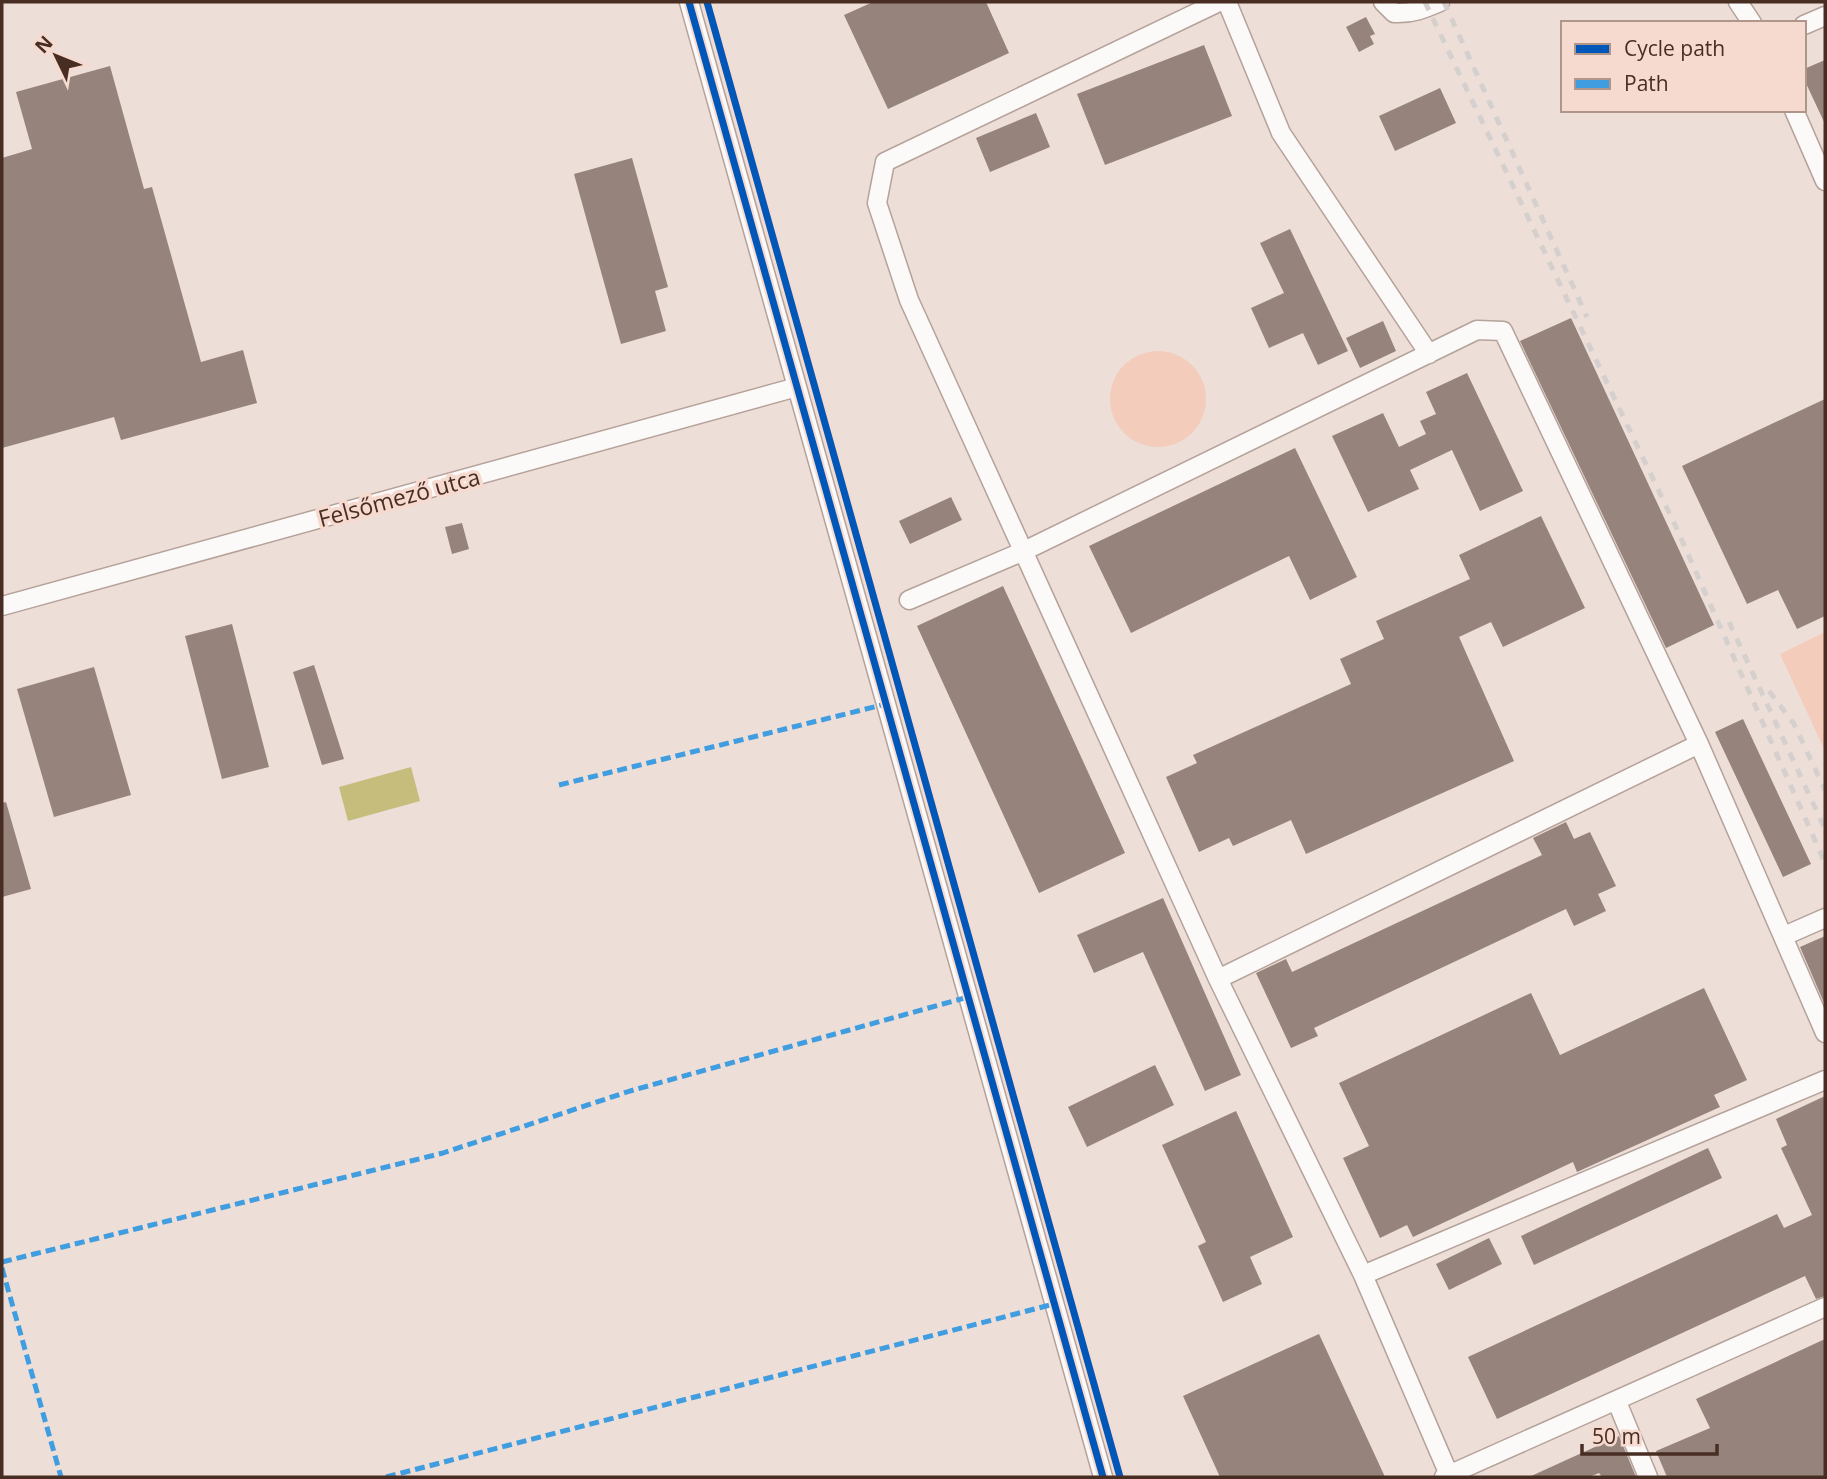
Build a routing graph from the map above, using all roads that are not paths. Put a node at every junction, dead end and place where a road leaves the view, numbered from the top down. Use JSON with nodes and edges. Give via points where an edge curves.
{"nodes":[{"id":1,"x":689,"y":2,"type":"edge"},
{"id":2,"x":1219,"y":2,"type":"edge"},
{"id":3,"x":1227,"y":2,"type":"edge"},
{"id":4,"x":1382,"y":2,"type":"edge"},
{"id":5,"x":1440,"y":2,"type":"edge"},
{"id":6,"x":1738,"y":2,"type":"edge"},
{"id":7,"x":1825,"y":16,"type":"edge"},
{"id":8,"x":1751,"y":21,"type":"edge"},
{"id":9,"x":1806,"y":24,"type":"edge"},
{"id":10,"x":1795,"y":112,"type":"edge"},
{"id":11,"x":1825,"y":181,"type":"edge"},
{"id":12,"x":1429,"y":354,"type":"junction"},
{"id":13,"x":797,"y":387,"type":"junction"},
{"id":14,"x":1024,"y":551,"type":"junction"},
{"id":15,"x":909,"y":600,"type":"dead end"},
{"id":16,"x":2,"y":606,"type":"edge"},
{"id":17,"x":1699,"y":744,"type":"junction"},
{"id":18,"x":1825,"y":918,"type":"edge"},
{"id":19,"x":1784,"y":936,"type":"junction"},
{"id":20,"x":1218,"y":979,"type":"junction"},
{"id":21,"x":1825,"y":1033,"type":"edge"},
{"id":22,"x":1825,"y":1080,"type":"edge"},
{"id":23,"x":1363,"y":1275,"type":"junction"},
{"id":24,"x":1825,"y":1307,"type":"edge"},
{"id":25,"x":1617,"y":1402,"type":"junction"},
{"id":26,"x":1448,"y":1476,"type":"edge"},
{"id":27,"x":1103,"y":1477,"type":"edge"},
{"id":28,"x":1648,"y":1477,"type":"edge"}],
"edges":[{"from":1,"to":13,"type":"street"},
{"from":2,"to":14,"type":"street","via":[[885,162],[877,203],[909,300]]},
{"from":3,"to":12,"type":"street","via":[[1281,133]]},
{"from":4,"to":5,"type":"street","via":[[1394,13],[1408,14]]},
{"from":6,"to":8,"type":"street"},
{"from":7,"to":9,"type":"street"},
{"from":10,"to":11,"type":"street"},
{"from":12,"to":14,"type":"street"},
{"from":12,"to":17,"type":"street","via":[[1477,330],[1503,331]]},
{"from":13,"to":16,"type":"street","name":"Felsőmező utca"},
{"from":13,"to":27,"type":"street"},
{"from":14,"to":15,"type":"street"},
{"from":14,"to":20,"type":"street"},
{"from":17,"to":19,"type":"street"},
{"from":17,"to":20,"type":"street"},
{"from":18,"to":19,"type":"street"},
{"from":19,"to":21,"type":"street"},
{"from":20,"to":23,"type":"street"},
{"from":22,"to":23,"type":"street"},
{"from":23,"to":26,"type":"street"},
{"from":24,"to":25,"type":"street"},
{"from":25,"to":26,"type":"street"},
{"from":25,"to":28,"type":"street"}]}
